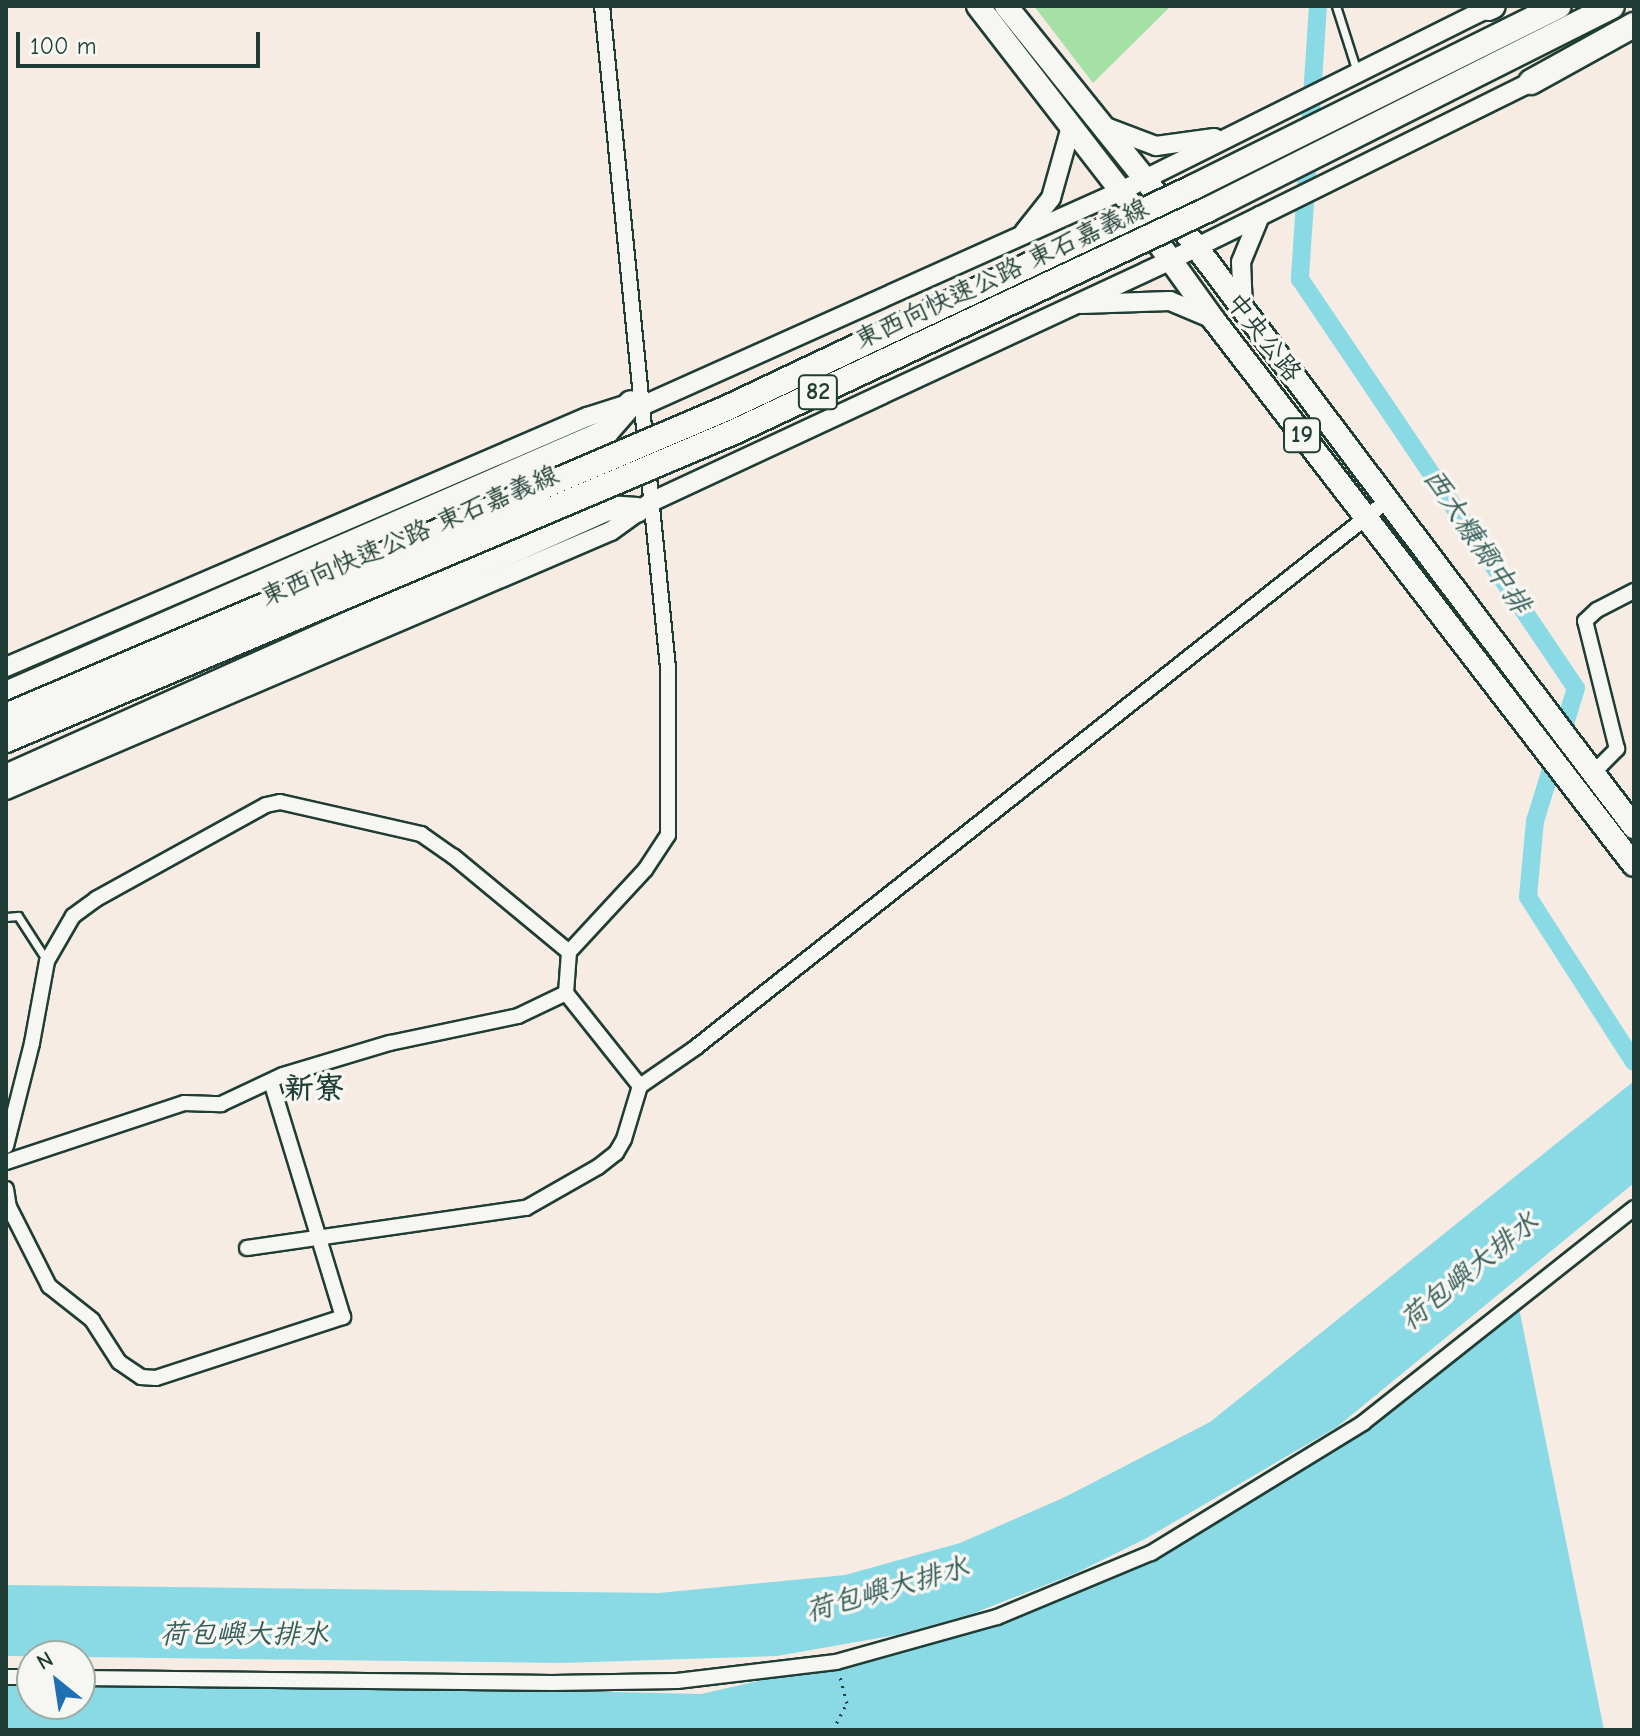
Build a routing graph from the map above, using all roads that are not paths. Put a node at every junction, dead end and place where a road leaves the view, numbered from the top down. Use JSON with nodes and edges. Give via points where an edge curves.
{"nodes":[{"id":1,"x":602,"y":6,"type":"edge"},
{"id":2,"x":978,"y":6,"type":"edge"},
{"id":3,"x":1006,"y":6,"type":"edge"},
{"id":4,"x":1336,"y":6,"type":"edge"},
{"id":5,"x":1558,"y":6,"type":"edge"},
{"id":6,"x":1612,"y":6,"type":"edge"},
{"id":7,"x":1491,"y":7,"type":"edge"},
{"id":8,"x":1634,"y":25,"type":"edge"},
{"id":9,"x":1634,"y":32,"type":"edge"},
{"id":10,"x":1357,"y":73,"type":"junction"},
{"id":11,"x":1531,"y":82,"type":"junction"},
{"id":12,"x":1103,"y":126,"type":"junction"},
{"id":13,"x":1071,"y":127,"type":"junction"},
{"id":14,"x":1236,"y":133,"type":"junction"},
{"id":15,"x":1145,"y":179,"type":"junction"},
{"id":16,"x":1121,"y":191,"type":"junction"},
{"id":17,"x":1264,"y":214,"type":"junction"},
{"id":18,"x":1022,"y":234,"type":"junction"},
{"id":19,"x":1197,"y":247,"type":"junction"},
{"id":20,"x":1169,"y":261,"type":"junction"},
{"id":21,"x":1071,"y":305,"type":"junction"},
{"id":22,"x":1243,"y":309,"type":"junction"},
{"id":23,"x":1213,"y":319,"type":"junction"},
{"id":24,"x":638,"y":404,"type":"junction"},
{"id":25,"x":1387,"y":501,"type":"junction"},
{"id":26,"x":644,"y":506,"type":"junction"},
{"id":27,"x":1364,"y":516,"type":"junction"},
{"id":28,"x":1634,"y":591,"type":"edge"},
{"id":29,"x":6,"y":667,"type":"edge"},
{"id":30,"x":6,"y":694,"type":"edge"},
{"id":31,"x":6,"y":716,"type":"edge"},
{"id":32,"x":6,"y":740,"type":"edge"},
{"id":33,"x":1590,"y":767,"type":"junction"},
{"id":34,"x":6,"y":777,"type":"edge"},
{"id":35,"x":6,"y":790,"type":"edge"},
{"id":36,"x":1634,"y":827,"type":"edge"},
{"id":37,"x":1634,"y":865,"type":"edge"},
{"id":38,"x":6,"y":917,"type":"edge"},
{"id":39,"x":569,"y":952,"type":"junction"},
{"id":40,"x":47,"y":961,"type":"junction"},
{"id":41,"x":566,"y":993,"type":"junction"},
{"id":42,"x":271,"y":1082,"type":"junction"},
{"id":43,"x":640,"y":1086,"type":"junction"},
{"id":44,"x":6,"y":1146,"type":"edge"},
{"id":45,"x":6,"y":1162,"type":"edge"},
{"id":46,"x":6,"y":1189,"type":"edge"},
{"id":47,"x":1634,"y":1208,"type":"edge"},
{"id":48,"x":316,"y":1237,"type":"junction"},
{"id":49,"x":247,"y":1248,"type":"dead end"},
{"id":50,"x":96,"y":1678,"type":"edge"}],
"edges":[{"from":1,"to":24,"type":"street"},
{"from":2,"to":13,"type":"main road","name":"中央公路","number":"19"},
{"from":3,"to":12,"type":"main road","name":"中央公路","number":"19"},
{"from":4,"to":10,"type":"lane"},
{"from":5,"to":31,"type":"highway","name":"東西向快速公路 東石嘉義線","number":"82","bridge":true,"via":[[1194,187],[727,408]]},
{"from":6,"to":32,"type":"highway","name":"東西向快速公路 東石嘉義線","number":"82","bridge":true,"via":[[1207,210],[736,431]]},
{"from":7,"to":10,"type":"street"},
{"from":8,"to":11,"type":"highway"},
{"from":9,"to":11,"type":"street"},
{"from":10,"to":14,"type":"street"},
{"from":11,"to":17,"type":"street"},
{"from":12,"to":14,"type":"street","via":[[1156,146]]},
{"from":12,"to":15,"type":"main road","name":"中央公路","number":"19"},
{"from":13,"to":16,"type":"main road","name":"中央公路","number":"19"},
{"from":13,"to":18,"type":"street","via":[[1051,198]]},
{"from":14,"to":15,"type":"street"},
{"from":15,"to":16,"type":"street"},
{"from":15,"to":19,"type":"main road","name":"中央公路","number":"19"},
{"from":16,"to":18,"type":"street"},
{"from":16,"to":20,"type":"main road","name":"中央公路","number":"19"},
{"from":17,"to":19,"type":"street"},
{"from":17,"to":22,"type":"street","via":[[1241,262]]},
{"from":18,"to":24,"type":"street"},
{"from":19,"to":20,"type":"street"},
{"from":19,"to":22,"type":"main road","name":"中央公路","number":"19"},
{"from":20,"to":21,"type":"street"},
{"from":20,"to":23,"type":"main road","name":"中央公路","number":"19"},
{"from":21,"to":23,"type":"street","via":[[1170,301]]},
{"from":21,"to":26,"type":"street"},
{"from":22,"to":25,"type":"main road","name":"中央公路","number":"19"},
{"from":23,"to":27,"type":"main road","name":"中央公路","number":"19"},
{"from":24,"to":26,"type":"street"},
{"from":24,"to":29,"type":"street","via":[[587,417]]},
{"from":24,"to":30,"type":"highway","via":[[606,432]]},
{"from":25,"to":27,"type":"street"},
{"from":25,"to":33,"type":"main road","name":"中央公路","number":"19"},
{"from":26,"to":34,"type":"highway","via":[[608,508]]},
{"from":26,"to":35,"type":"street","via":[[611,531]]},
{"from":26,"to":39,"type":"street","via":[[668,668],[668,835],[645,870]]},
{"from":27,"to":37,"type":"main road","name":"中央公路","number":"19"},
{"from":27,"to":43,"type":"street","via":[[695,1048]]},
{"from":28,"to":33,"type":"street","via":[[1585,621],[1617,749]]},
{"from":33,"to":36,"type":"main road","number":"19"},
{"from":38,"to":40,"type":"lane","via":[[18,916]]},
{"from":39,"to":40,"type":"street","via":[[421,834],[280,802],[96,899],[73,916]]},
{"from":39,"to":41,"type":"street"},
{"from":40,"to":44,"type":"street"},
{"from":41,"to":42,"type":"street","via":[[518,1016],[390,1043]]},
{"from":41,"to":43,"type":"street"},
{"from":42,"to":45,"type":"street","via":[[221,1104],[184,1103]]},
{"from":42,"to":48,"type":"street"},
{"from":43,"to":48,"type":"street","via":[[616,1153],[540,1202],[509,1211]]},
{"from":46,"to":48,"type":"street","via":[[9,1207],[49,1286],[92,1320],[119,1362],[141,1377],[156,1378],[343,1317]]},
{"from":47,"to":50,"type":"street","via":[[1363,1423],[1151,1553],[997,1617],[836,1662],[661,1681]]},
{"from":48,"to":49,"type":"street"}]}
